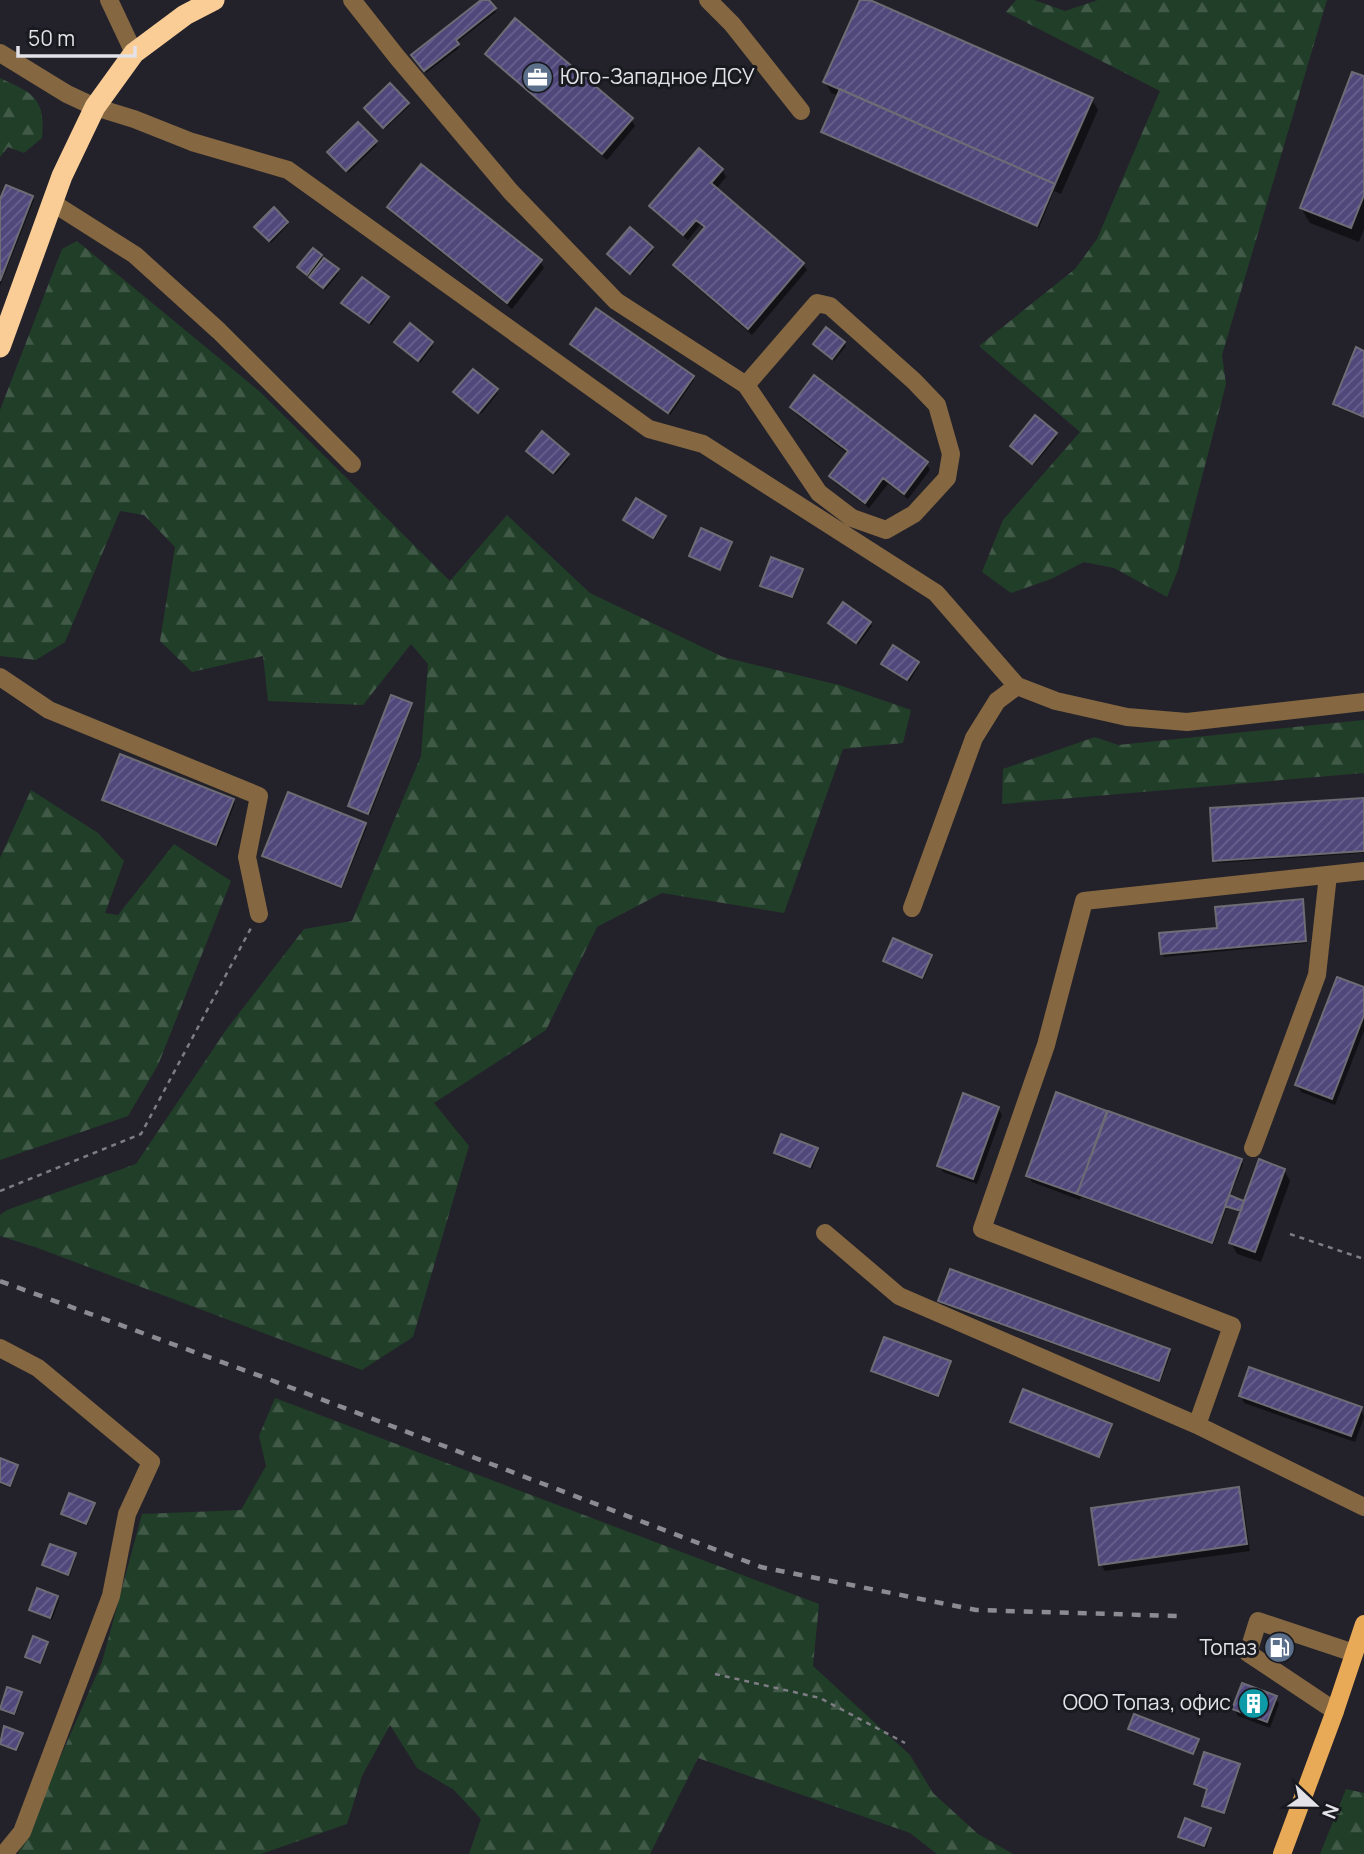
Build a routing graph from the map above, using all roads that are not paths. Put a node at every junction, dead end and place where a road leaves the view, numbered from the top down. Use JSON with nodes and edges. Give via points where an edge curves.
{"nodes":[{"id":1,"x":109,"y":0,"type":"edge"},
{"id":2,"x":214,"y":0,"type":"edge"},
{"id":3,"x":352,"y":0,"type":"edge"},
{"id":4,"x":708,"y":0,"type":"edge"},
{"id":5,"x":0,"y":53,"type":"edge"},
{"id":6,"x":134,"y":53,"type":"junction"},
{"id":7,"x":95,"y":107,"type":"junction"},
{"id":8,"x":801,"y":111,"type":"dead end"},
{"id":9,"x":54,"y":203,"type":"junction"},
{"id":10,"x":0,"y":347,"type":"edge"},
{"id":11,"x":746,"y":386,"type":"junction"},
{"id":12,"x":352,"y":464,"type":"dead end"},
{"id":13,"x":0,"y":677,"type":"edge"},
{"id":14,"x":1017,"y":686,"type":"junction"},
{"id":15,"x":1364,"y":702,"type":"edge"},
{"id":16,"x":1364,"y":871,"type":"edge"},
{"id":17,"x":1328,"y":875,"type":"junction"},
{"id":18,"x":912,"y":908,"type":"dead end"},
{"id":19,"x":259,"y":914,"type":"road end"},
{"id":20,"x":1253,"y":1148,"type":"dead end"},
{"id":21,"x":825,"y":1233,"type":"dead end"},
{"id":22,"x":0,"y":1348,"type":"edge"},
{"id":23,"x":1197,"y":1424,"type":"junction"},
{"id":24,"x":1364,"y":1507,"type":"edge"},
{"id":25,"x":1364,"y":1624,"type":"edge"},
{"id":26,"x":1354,"y":1653,"type":"junction"},
{"id":27,"x":1335,"y":1711,"type":"junction"},
{"id":28,"x":4,"y":1854,"type":"edge"},
{"id":29,"x":1282,"y":1854,"type":"edge"}],
"edges":[{"from":1,"to":6,"type":"street"},
{"from":2,"to":6,"type":"highway","via":[[185,15]]},
{"from":3,"to":11,"type":"street","via":[[511,192],[616,301]]},
{"from":4,"to":8,"type":"street"},
{"from":5,"to":7,"type":"street"},
{"from":6,"to":7,"type":"highway"},
{"from":7,"to":9,"type":"highway"},
{"from":7,"to":14,"type":"street","via":[[288,170],[649,429],[703,444],[936,593]]},
{"from":9,"to":10,"type":"highway"},
{"from":9,"to":12,"type":"street","via":[[135,255],[219,331]]},
{"from":11,"to":11,"type":"street","via":[[817,303],[830,306],[937,405],[950,454],[947,478],[914,514],[886,530],[852,518],[819,493]]},
{"from":13,"to":19,"type":"street","via":[[49,710],[259,796],[247,857]]},
{"from":14,"to":15,"type":"street","via":[[1103,712],[1187,722]]},
{"from":14,"to":18,"type":"street","via":[[997,701],[974,738]]},
{"from":16,"to":17,"type":"street"},
{"from":17,"to":20,"type":"street","via":[[1317,975]]},
{"from":17,"to":23,"type":"street","via":[[1084,901],[1046,1045],[982,1229],[1232,1326]]},
{"from":21,"to":23,"type":"street","via":[[899,1296]]},
{"from":22,"to":28,"type":"street","via":[[38,1368],[150,1462],[127,1514],[107,1608],[22,1832]]},
{"from":23,"to":24,"type":"street"},
{"from":25,"to":26,"type":"main road"},
{"from":26,"to":27,"type":"main road"},
{"from":26,"to":27,"type":"street","via":[[1258,1621],[1248,1653]]},
{"from":27,"to":29,"type":"main road"}]}
